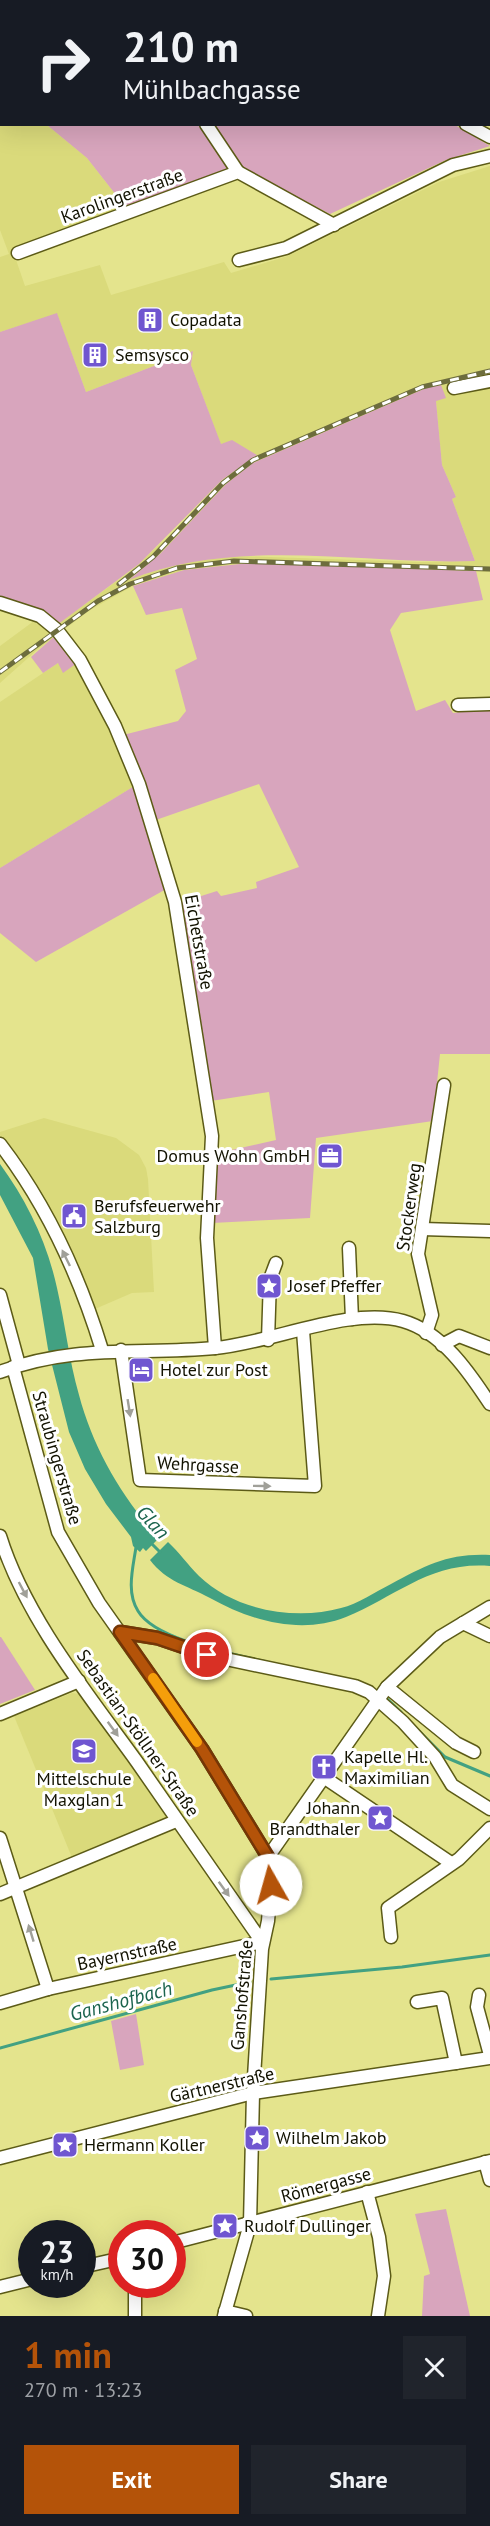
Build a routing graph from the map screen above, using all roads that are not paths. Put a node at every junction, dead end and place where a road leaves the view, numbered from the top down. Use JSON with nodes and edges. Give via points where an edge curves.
{"nodes":[{"id":1,"x":207,"y":126,"type":"edge"},
{"id":2,"x":470,"y":126,"type":"edge"},
{"id":3,"x":490,"y":137,"type":"edge"},
{"id":4,"x":490,"y":156,"type":"edge"},
{"id":5,"x":238,"y":172,"type":"junction"},
{"id":6,"x":334,"y":225,"type":"junction"},
{"id":7,"x":18,"y":253,"type":"dead end"},
{"id":8,"x":239,"y":260,"type":"dead end"},
{"id":9,"x":490,"y":381,"type":"edge"},
{"id":10,"x":454,"y":388,"type":"dead end"},
{"id":11,"x":0,"y":603,"type":"edge"},
{"id":12,"x":490,"y":704,"type":"edge"},
{"id":13,"x":458,"y":705,"type":"dead end"},
{"id":14,"x":444,"y":1085,"type":"dead end"},
{"id":15,"x":0,"y":1144,"type":"edge"},
{"id":16,"x":422,"y":1229,"type":"junction"},
{"id":17,"x":490,"y":1232,"type":"edge"},
{"id":18,"x":349,"y":1248,"type":"dead end"},
{"id":19,"x":276,"y":1263,"type":"dead end"},
{"id":20,"x":0,"y":1295,"type":"edge"},
{"id":21,"x":352,"y":1319,"type":"junction"},
{"id":22,"x":303,"y":1331,"type":"junction"},
{"id":23,"x":426,"y":1333,"type":"junction"},
{"id":24,"x":268,"y":1340,"type":"junction"},
{"id":25,"x":442,"y":1345,"type":"junction"},
{"id":26,"x":215,"y":1348,"type":"junction"},
{"id":27,"x":490,"y":1348,"type":"edge"},
{"id":28,"x":102,"y":1350,"type":"junction"},
{"id":29,"x":122,"y":1350,"type":"junction"},
{"id":30,"x":16,"y":1366,"type":"junction"},
{"id":31,"x":0,"y":1372,"type":"edge"},
{"id":32,"x":490,"y":1404,"type":"edge"},
{"id":33,"x":0,"y":1536,"type":"edge"},
{"id":34,"x":490,"y":1607,"type":"edge"},
{"id":35,"x":463,"y":1623,"type":"junction"},
{"id":36,"x":120,"y":1632,"type":"junction"},
{"id":37,"x":490,"y":1636,"type":"edge"},
{"id":38,"x":79,"y":1682,"type":"junction"},
{"id":39,"x":383,"y":1693,"type":"junction"},
{"id":40,"x":0,"y":1714,"type":"edge"},
{"id":41,"x":474,"y":1752,"type":"dead end"},
{"id":42,"x":325,"y":1778,"type":"junction"},
{"id":43,"x":490,"y":1809,"type":"edge"},
{"id":44,"x":176,"y":1821,"type":"junction"},
{"id":45,"x":490,"y":1828,"type":"edge"},
{"id":46,"x":0,"y":1838,"type":"edge"},
{"id":47,"x":268,"y":1857,"type":"junction"},
{"id":48,"x":451,"y":1863,"type":"junction"},
{"id":49,"x":17,"y":1888,"type":"junction"},
{"id":50,"x":0,"y":1894,"type":"edge"},
{"id":51,"x":391,"y":1937,"type":"dead end"},
{"id":52,"x":262,"y":1942,"type":"junction"},
{"id":53,"x":48,"y":1989,"type":"junction"},
{"id":54,"x":479,"y":1995,"type":"dead end"},
{"id":55,"x":417,"y":2002,"type":"dead end"},
{"id":56,"x":0,"y":2003,"type":"edge"},
{"id":57,"x":490,"y":2056,"type":"edge"},
{"id":58,"x":456,"y":2063,"type":"junction"},
{"id":59,"x":253,"y":2093,"type":"junction"},
{"id":60,"x":0,"y":2158,"type":"edge"},
{"id":61,"x":488,"y":2162,"type":"edge"},
{"id":62,"x":490,"y":2181,"type":"edge"},
{"id":63,"x":367,"y":2192,"type":"junction"},
{"id":64,"x":250,"y":2224,"type":"junction"},
{"id":65,"x":186,"y":2240,"type":"edge"},
{"id":66,"x":18,"y":2282,"type":"edge"},
{"id":67,"x":0,"y":2287,"type":"edge"},
{"id":68,"x":135,"y":2298,"type":"edge"},
{"id":69,"x":225,"y":2314,"type":"edge"},
{"id":70,"x":135,"y":2316,"type":"edge"},
{"id":71,"x":246,"y":2316,"type":"edge"},
{"id":72,"x":378,"y":2316,"type":"edge"}],
"edges":[{"from":1,"to":5,"type":"street"},
{"from":2,"to":3,"type":"street"},
{"from":4,"to":6,"type":"street","via":[[453,165]]},
{"from":5,"to":6,"type":"street"},
{"from":5,"to":7,"type":"street","name":"Karolingerstraße"},
{"from":6,"to":8,"type":"street","via":[[286,248]]},
{"from":9,"to":10,"type":"street"},
{"from":11,"to":26,"type":"street","name":"Eichetstraße","via":[[40,616],[76,654],[115,726],[159,844],[175,902],[212,1136],[207,1238]]},
{"from":12,"to":13,"type":"street"},
{"from":14,"to":16,"type":"street","name":"Stockerweg"},
{"from":28,"to":15,"type":"street","one_way":true,"via":[[63,1251],[41,1207]]},
{"from":16,"to":17,"type":"street"},
{"from":16,"to":23,"type":"street","name":"Stockerweg","via":[[419,1265],[432,1315]]},
{"from":18,"to":21,"type":"street"},
{"from":19,"to":24,"type":"street","via":[[270,1279]]},
{"from":20,"to":30,"type":"street","name":"Straubingerstraße"},
{"from":21,"to":22,"type":"street"},
{"from":21,"to":23,"type":"street","via":[[404,1321]]},
{"from":22,"to":24,"type":"street"},
{"from":29,"to":22,"type":"street","name":"Wehrgasse","one_way":true,"via":[[140,1480],[315,1486]]},
{"from":23,"to":25,"type":"street"},
{"from":24,"to":26,"type":"street"},
{"from":25,"to":27,"type":"street","via":[[459,1336]]},
{"from":25,"to":32,"type":"street","via":[[464,1367]]},
{"from":26,"to":29,"type":"street"},
{"from":28,"to":29,"type":"street"},
{"from":28,"to":30,"type":"street"},
{"from":30,"to":31,"type":"street"},
{"from":30,"to":36,"type":"street","name":"Straubingerstraße","via":[[58,1532],[82,1577]]},
{"from":33,"to":38,"type":"street","name":"Sebastian-Stöllner-Straße","one_way":true,"via":[[34,1611]]},
{"from":34,"to":35,"type":"street"},
{"from":35,"to":37,"type":"street"},
{"from":35,"to":39,"type":"street","via":[[425,1649]]},
{"from":36,"to":39,"type":"street"},
{"from":36,"to":47,"type":"street","name":"Straubingerstraße","via":[[202,1749]]},
{"from":38,"to":40,"type":"street"},
{"from":38,"to":44,"type":"street","name":"Sebastian-Stöllner-Straße","one_way":true},
{"from":39,"to":41,"type":"street"},
{"from":39,"to":42,"type":"street"},
{"from":39,"to":43,"type":"street","via":[[435,1757],[452,1785]]},
{"from":42,"to":47,"type":"street"},
{"from":42,"to":48,"type":"street"},
{"from":44,"to":49,"type":"street"},
{"from":44,"to":52,"type":"street","name":"Sebastian-Stöllner-Straße","one_way":true},
{"from":45,"to":48,"type":"street"},
{"from":46,"to":49,"type":"street"},
{"from":47,"to":52,"type":"street","name":"Ganshofstraße","via":[[271,1889]]},
{"from":48,"to":51,"type":"street","via":[[388,1908]]},
{"from":49,"to":50,"type":"street"},
{"from":53,"to":49,"type":"street","one_way":true},
{"from":52,"to":53,"type":"street","name":"Bayernstraße"},
{"from":52,"to":59,"type":"street","name":"Ganshofstraße"},
{"from":53,"to":56,"type":"street","name":"Bayernstraße"},
{"from":54,"to":57,"type":"street","name":"Gärtnerstraße","via":[[477,2007]]},
{"from":55,"to":58,"type":"street","via":[[442,1998]]},
{"from":57,"to":58,"type":"street","name":"Gärtnerstraße"},
{"from":58,"to":59,"type":"street","name":"Gärtnerstraße"},
{"from":59,"to":60,"type":"street","name":"Gärtnerstraße"},
{"from":59,"to":64,"type":"street","name":"Ganshofstraße"},
{"from":61,"to":62,"type":"street"},
{"from":61,"to":63,"type":"street","name":"Römergasse"},
{"from":63,"to":64,"type":"street","name":"Römergasse"},
{"from":63,"to":72,"type":"street","via":[[384,2276]]},
{"from":64,"to":65,"type":"street","name":"Römergasse"},
{"from":64,"to":69,"type":"street","name":"Ganshofstraße"},
{"from":66,"to":67,"type":"street"},
{"from":68,"to":70,"type":"street"},
{"from":69,"to":71,"type":"street"}]}
